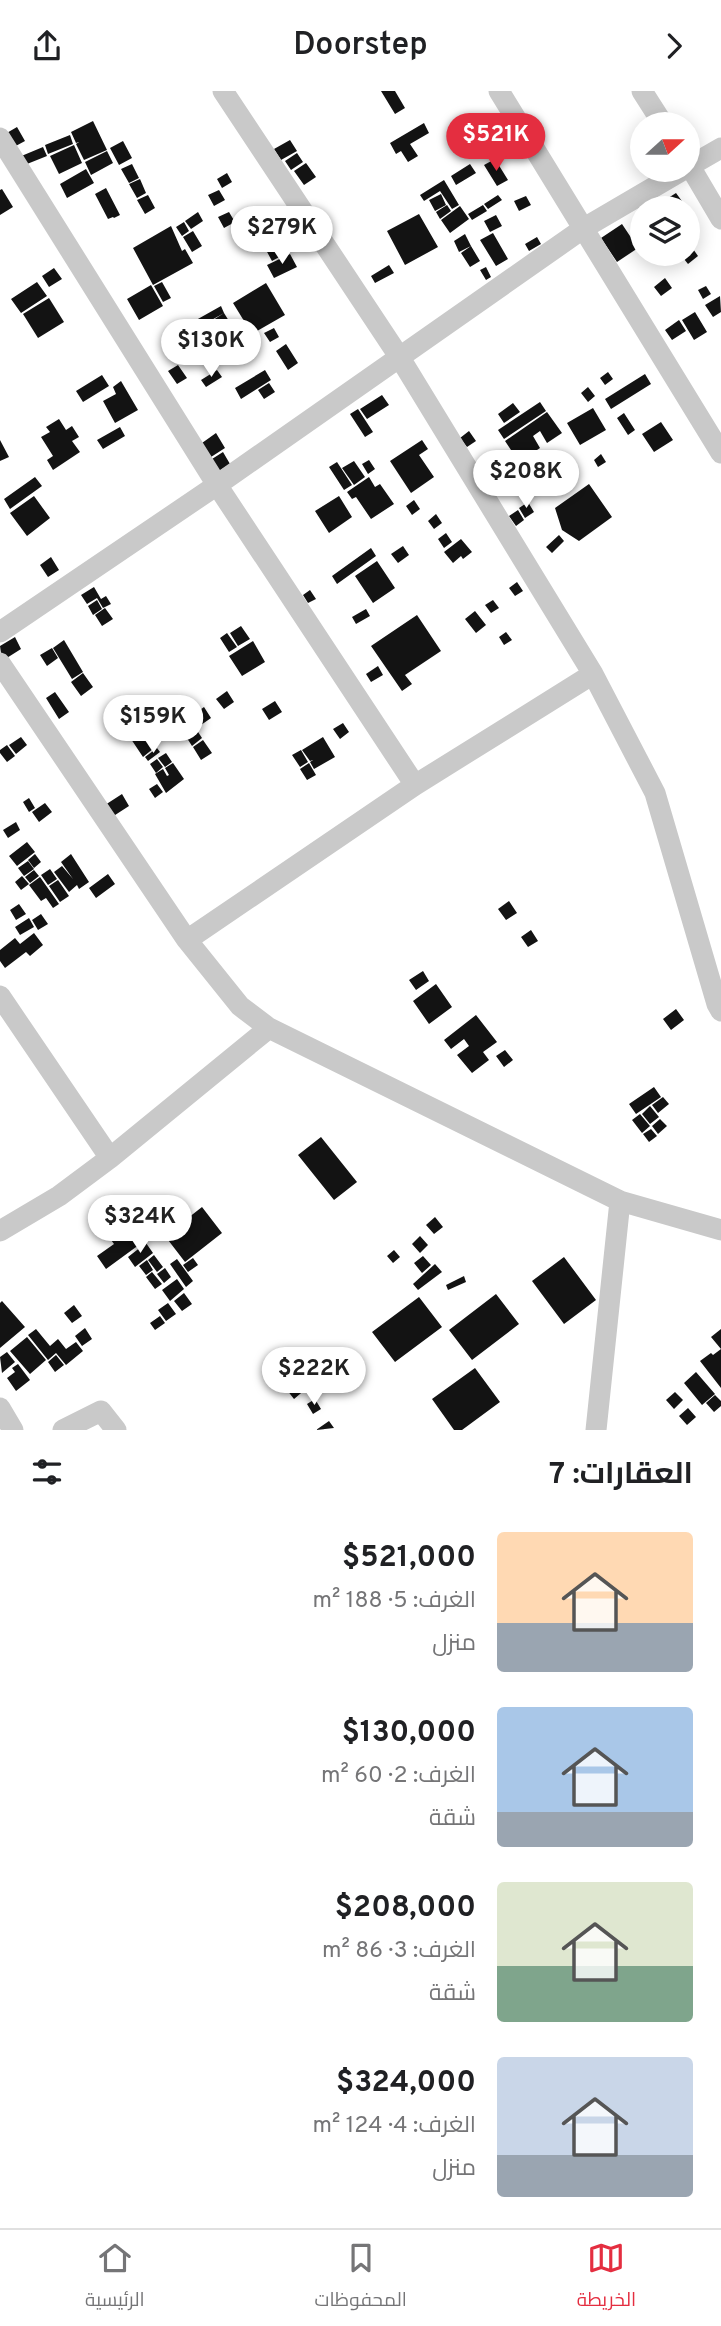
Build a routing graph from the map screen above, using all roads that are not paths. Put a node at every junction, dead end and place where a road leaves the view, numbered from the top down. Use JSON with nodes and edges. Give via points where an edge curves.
{"nodes":[{"id":1,"x":223,"y":91,"type":"edge"},
{"id":2,"x":499,"y":91,"type":"edge"},
{"id":3,"x":642,"y":91,"type":"edge"},
{"id":4,"x":655,"y":112,"type":"edge"},
{"id":5,"x":0,"y":138,"type":"edge"},
{"id":6,"x":721,"y":148,"type":"edge"},
{"id":7,"x":700,"y":159,"type":"edge"},
{"id":8,"x":660,"y":182,"type":"edge"},
{"id":9,"x":697,"y":182,"type":"edge"},
{"id":10,"x":721,"y":219,"type":"edge"},
{"id":11,"x":584,"y":228,"type":"junction"},
{"id":12,"x":400,"y":358,"type":"junction"},
{"id":13,"x":721,"y":453,"type":"edge"},
{"id":14,"x":218,"y":485,"type":"junction"},
{"id":15,"x":0,"y":632,"type":"edge"},
{"id":16,"x":0,"y":663,"type":"edge"},
{"id":17,"x":593,"y":674,"type":"junction"},
{"id":18,"x":415,"y":785,"type":"junction"},
{"id":19,"x":187,"y":940,"type":"junction"},
{"id":20,"x":0,"y":996,"type":"edge"},
{"id":21,"x":719,"y":1005,"type":"edge"},
{"id":22,"x":269,"y":1028,"type":"junction"},
{"id":23,"x":110,"y":1158,"type":"junction"},
{"id":24,"x":620,"y":1201,"type":"junction"},
{"id":25,"x":721,"y":1230,"type":"edge"},
{"id":26,"x":0,"y":1231,"type":"edge"},
{"id":27,"x":0,"y":1408,"type":"edge"},
{"id":28,"x":13,"y":1430,"type":"edge"},
{"id":29,"x":63,"y":1430,"type":"edge"},
{"id":30,"x":116,"y":1430,"type":"edge"},
{"id":31,"x":596,"y":1430,"type":"edge"}],
"edges":[{"from":1,"to":12,"type":"street"},
{"from":2,"to":11,"type":"street"},
{"from":3,"to":4,"type":"street"},
{"from":5,"to":14,"type":"street"},
{"from":6,"to":7,"type":"street"},
{"from":8,"to":11,"type":"street"},
{"from":9,"to":10,"type":"street"},
{"from":11,"to":12,"type":"street"},
{"from":11,"to":13,"type":"street"},
{"from":12,"to":14,"type":"street"},
{"from":12,"to":17,"type":"street"},
{"from":14,"to":15,"type":"street"},
{"from":14,"to":18,"type":"street"},
{"from":16,"to":19,"type":"street"},
{"from":17,"to":18,"type":"street"},
{"from":17,"to":21,"type":"street","via":[[655,793]]},
{"from":18,"to":19,"type":"street"},
{"from":19,"to":22,"type":"street","via":[[240,1006]]},
{"from":20,"to":23,"type":"street"},
{"from":22,"to":23,"type":"street"},
{"from":22,"to":24,"type":"street"},
{"from":23,"to":26,"type":"street"},
{"from":24,"to":25,"type":"street"},
{"from":24,"to":31,"type":"street"},
{"from":27,"to":28,"type":"street"},
{"from":29,"to":30,"type":"street","via":[[101,1411]]}]}
